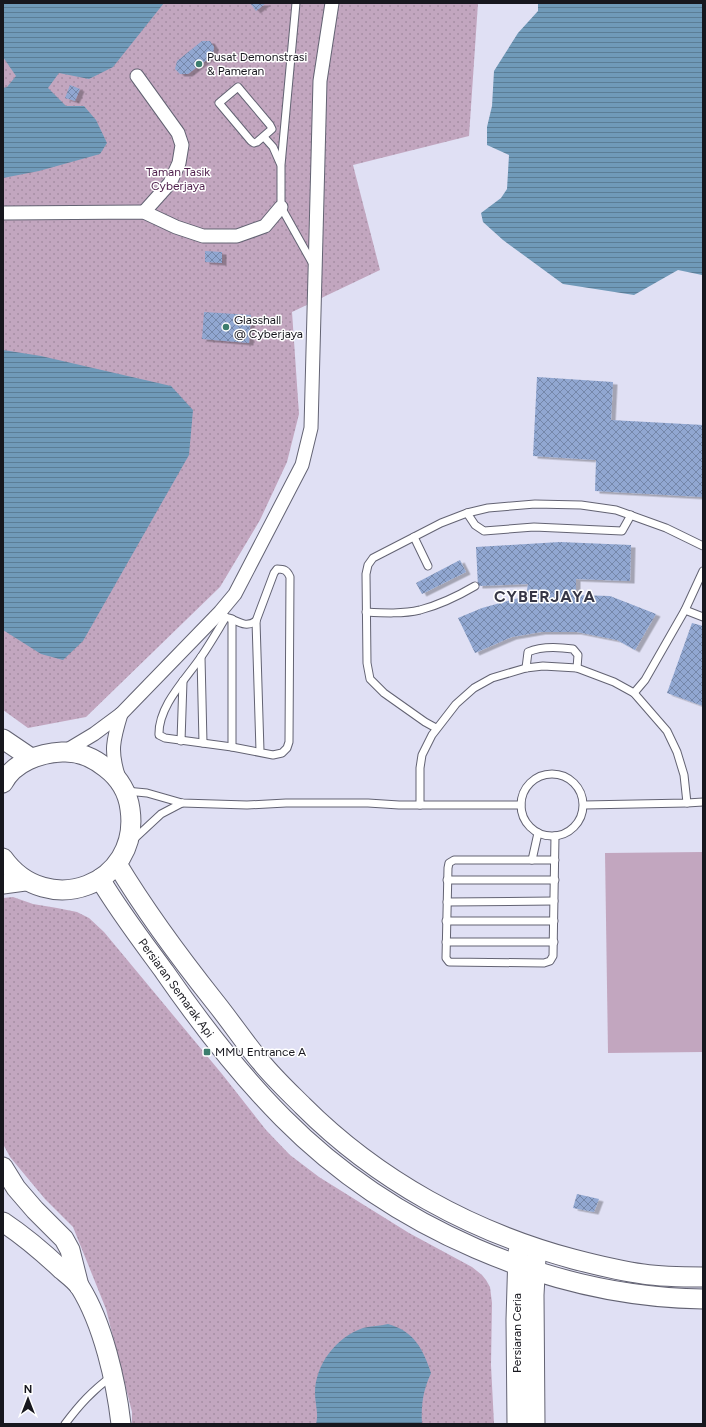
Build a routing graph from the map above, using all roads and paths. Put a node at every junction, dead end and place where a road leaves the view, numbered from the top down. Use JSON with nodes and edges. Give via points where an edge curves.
{"nodes":[{"id":1,"x":296,"y":3,"type":"edge"},
{"id":2,"x":332,"y":3,"type":"edge"},
{"id":3,"x":137,"y":76,"type":"dead end"},
{"id":4,"x":264,"y":137,"type":"junction"},
{"id":5,"x":281,"y":166,"type":"junction"},
{"id":6,"x":281,"y":207,"type":"junction"},
{"id":7,"x":144,"y":212,"type":"junction"},
{"id":8,"x":3,"y":213,"type":"edge"},
{"id":9,"x":315,"y":268,"type":"junction"},
{"id":10,"x":468,"y":513,"type":"junction"},
{"id":11,"x":631,"y":515,"type":"junction"},
{"id":12,"x":414,"y":538,"type":"junction"},
{"id":13,"x":703,"y":546,"type":"edge"},
{"id":14,"x":428,"y":566,"type":"dead end"},
{"id":15,"x":703,"y":570,"type":"edge"},
{"id":16,"x":475,"y":586,"type":"dead end"},
{"id":17,"x":684,"y":610,"type":"junction"},
{"id":18,"x":366,"y":612,"type":"junction"},
{"id":19,"x":226,"y":616,"type":"junction"},
{"id":20,"x":703,"y":616,"type":"edge"},
{"id":21,"x":256,"y":620,"type":"junction"},
{"id":22,"x":201,"y":657,"type":"junction"},
{"id":23,"x":526,"y":668,"type":"junction"},
{"id":24,"x":577,"y":668,"type":"junction"},
{"id":25,"x":183,"y":680,"type":"junction"},
{"id":26,"x":634,"y":693,"type":"junction"},
{"id":27,"x":121,"y":714,"type":"junction"},
{"id":28,"x":436,"y":728,"type":"junction"},
{"id":29,"x":3,"y":738,"type":"edge"},
{"id":30,"x":181,"y":740,"type":"junction"},
{"id":31,"x":203,"y":743,"type":"junction"},
{"id":32,"x":232,"y":747,"type":"junction"},
{"id":33,"x":260,"y":751,"type":"junction"},
{"id":34,"x":64,"y":752,"type":"junction"},
{"id":35,"x":31,"y":758,"type":"junction"},
{"id":36,"x":3,"y":781,"type":"edge"},
{"id":37,"x":123,"y":789,"type":"junction"},
{"id":38,"x":703,"y":802,"type":"edge"},
{"id":39,"x":182,"y":803,"type":"junction"},
{"id":40,"x":687,"y":803,"type":"junction"},
{"id":41,"x":420,"y":805,"type":"junction"},
{"id":42,"x":521,"y":805,"type":"junction"},
{"id":43,"x":584,"y":805,"type":"junction"},
{"id":44,"x":538,"y":833,"type":"junction"},
{"id":45,"x":555,"y":836,"type":"junction"},
{"id":46,"x":127,"y":846,"type":"junction"},
{"id":47,"x":3,"y":858,"type":"edge"},
{"id":48,"x":532,"y":860,"type":"junction"},
{"id":49,"x":555,"y":860,"type":"junction"},
{"id":50,"x":116,"y":864,"type":"junction"},
{"id":51,"x":100,"y":879,"type":"junction"},
{"id":52,"x":447,"y":880,"type":"junction"},
{"id":53,"x":555,"y":880,"type":"junction"},
{"id":54,"x":25,"y":881,"type":"junction"},
{"id":55,"x":3,"y":884,"type":"edge"},
{"id":56,"x":554,"y":901,"type":"junction"},
{"id":57,"x":447,"y":902,"type":"junction"},
{"id":58,"x":446,"y":921,"type":"junction"},
{"id":59,"x":554,"y":921,"type":"junction"},
{"id":60,"x":446,"y":942,"type":"junction"},
{"id":61,"x":554,"y":942,"type":"junction"},
{"id":62,"x":3,"y":1167,"type":"edge"},
{"id":63,"x":3,"y":1222,"type":"edge"},
{"id":64,"x":55,"y":1230,"type":"junction"},
{"id":65,"x":518,"y":1243,"type":"junction"},
{"id":66,"x":536,"y":1249,"type":"junction"},
{"id":67,"x":42,"y":1251,"type":"junction"},
{"id":68,"x":526,"y":1268,"type":"junction"},
{"id":69,"x":703,"y":1277,"type":"edge"},
{"id":70,"x":79,"y":1286,"type":"junction"},
{"id":71,"x":703,"y":1299,"type":"edge"},
{"id":72,"x":112,"y":1376,"type":"junction"},
{"id":73,"x":65,"y":1424,"type":"edge"},
{"id":74,"x":121,"y":1424,"type":"edge"},
{"id":75,"x":517,"y":1424,"type":"edge"},
{"id":76,"x":535,"y":1424,"type":"edge"}],
"edges":[{"from":1,"to":5,"type":"lane"},
{"from":2,"to":9,"type":"street","via":[[320,81]]},
{"from":3,"to":7,"type":"street","via":[[178,133],[182,144],[179,163],[170,183]]},
{"from":4,"to":4,"type":"lane","via":[[254,143],[251,141],[219,103],[238,87],[270,125],[272,129]]},
{"from":4,"to":5,"type":"lane","via":[[273,147]]},
{"from":5,"to":6,"type":"lane"},
{"from":6,"to":7,"type":"street","via":[[264,226],[237,236],[203,236]]},
{"from":6,"to":9,"type":"lane"},
{"from":7,"to":8,"type":"street"},
{"from":9,"to":19,"type":"street","via":[[311,428],[302,465]]},
{"from":10,"to":11,"type":"lane","via":[[488,508],[535,504],[616,510]]},
{"from":10,"to":11,"type":"lane","via":[[475,525],[484,530],[534,527],[622,531]]},
{"from":10,"to":12,"type":"lane","via":[[441,523]]},
{"from":11,"to":13,"type":"lane"},
{"from":12,"to":14,"type":"lane"},
{"from":12,"to":18,"type":"lane","via":[[373,558],[368,565]]},
{"from":15,"to":17,"type":"lane"},
{"from":16,"to":18,"type":"lane","via":[[419,610],[393,613]]},
{"from":17,"to":20,"type":"lane"},
{"from":17,"to":26,"type":"lane","via":[[646,680]]},
{"from":18,"to":28,"type":"lane","via":[[367,663],[370,679],[384,693]]},
{"from":19,"to":21,"type":"lane","via":[[244,624],[251,624]]},
{"from":19,"to":22,"type":"lane"},
{"from":19,"to":27,"type":"street"},
{"from":19,"to":32,"type":"lane"},
{"from":21,"to":33,"type":"lane"},
{"from":21,"to":33,"type":"lane","via":[[274,573],[277,569],[283,569],[290,577],[289,742],[282,753]]},
{"from":22,"to":25,"type":"lane"},
{"from":22,"to":31,"type":"lane"},
{"from":23,"to":24,"type":"lane"},
{"from":23,"to":24,"type":"lane","via":[[528,652],[532,649],[545,648],[573,649],[578,656]]},
{"from":23,"to":28,"type":"lane","via":[[492,678],[474,688],[456,704]]},
{"from":24,"to":26,"type":"lane","via":[[614,682]]},
{"from":25,"to":30,"type":"lane"},
{"from":25,"to":30,"type":"lane","via":[[167,705],[159,728],[159,735]]},
{"from":26,"to":40,"type":"lane","via":[[667,731],[680,760]]},
{"from":27,"to":34,"type":"street"},
{"from":27,"to":37,"type":"street","via":[[114,738],[114,762]]},
{"from":28,"to":41,"type":"lane","via":[[422,755]]},
{"from":29,"to":35,"type":"main road"},
{"from":30,"to":31,"type":"lane"},
{"from":31,"to":32,"type":"lane"},
{"from":32,"to":33,"type":"lane"},
{"from":34,"to":35,"type":"main road","via":[[47,753]]},
{"from":34,"to":37,"type":"main road","via":[[82,754],[98,761],[111,772]]},
{"from":35,"to":36,"type":"main road"},
{"from":37,"to":39,"type":"lane"},
{"from":37,"to":46,"type":"main road","via":[[131,818]]},
{"from":38,"to":40,"type":"lane"},
{"from":39,"to":41,"type":"lane"},
{"from":39,"to":46,"type":"lane","via":[[161,814]]},
{"from":40,"to":43,"type":"lane"},
{"from":41,"to":42,"type":"lane"},
{"from":42,"to":43,"type":"lane","via":[[522,794],[528,785],[536,778],[547,774],[558,774],[568,778],[582,794]]},
{"from":42,"to":44,"type":"lane","via":[[525,821]]},
{"from":43,"to":45,"type":"lane","via":[[580,820],[575,826],[570,831]]},
{"from":44,"to":45,"type":"lane"},
{"from":44,"to":48,"type":"lane"},
{"from":45,"to":49,"type":"lane"},
{"from":46,"to":50,"type":"main road"},
{"from":47,"to":54,"type":"main road"},
{"from":48,"to":49,"type":"lane"},
{"from":48,"to":52,"type":"lane","via":[[454,860],[449,863]]},
{"from":49,"to":53,"type":"lane"},
{"from":50,"to":51,"type":"main road"},
{"from":50,"to":65,"type":"main road","name":"Persiaran Semarak Api","via":[[138,899],[242,1038],[263,1064],[314,1116],[367,1162],[419,1195],[468,1221]]},
{"from":51,"to":54,"type":"main road","via":[[82,888],[63,890],[43,888]]},
{"from":51,"to":68,"type":"main road","name":"Persiaran Semarak Api","via":[[115,905],[206,1030],[249,1082],[301,1135],[353,1178],[382,1198],[441,1232]]},
{"from":52,"to":53,"type":"lane"},
{"from":52,"to":57,"type":"lane"},
{"from":53,"to":56,"type":"lane"},
{"from":54,"to":55,"type":"main road"},
{"from":56,"to":57,"type":"lane"},
{"from":56,"to":59,"type":"lane"},
{"from":57,"to":58,"type":"lane"},
{"from":58,"to":59,"type":"lane"},
{"from":58,"to":60,"type":"lane"},
{"from":59,"to":61,"type":"lane"},
{"from":60,"to":61,"type":"lane"},
{"from":60,"to":61,"type":"lane","via":[[446,958],[449,962],[544,962],[550,961],[553,956]]},
{"from":62,"to":64,"type":"main road","via":[[16,1188]]},
{"from":63,"to":67,"type":"main road"},
{"from":64,"to":67,"type":"main road","via":[[52,1243],[48,1249]]},
{"from":64,"to":70,"type":"main road","via":[[70,1250]]},
{"from":65,"to":66,"type":"main road","name":"Persiaran Semarak Api"},
{"from":65,"to":68,"type":"main road","name":"Persiaran Ceria"},
{"from":66,"to":68,"type":"main road","name":"Persiaran Ceria"},
{"from":66,"to":69,"type":"main road","name":"Persiaran Semarak Api","via":[[611,1269],[665,1276]]},
{"from":67,"to":70,"type":"main road"},
{"from":68,"to":71,"type":"main road","name":"Persiaran Semarak Api","via":[[575,1283],[618,1291]]},
{"from":68,"to":75,"type":"main road","name":"Persiaran Ceria","via":[[516,1320]]},
{"from":68,"to":76,"type":"main road","name":"Persiaran Ceria"},
{"from":70,"to":72,"type":"main road","via":[[96,1317]]},
{"from":72,"to":73,"type":"lane","via":[[94,1389]]},
{"from":72,"to":74,"type":"main road"}]}
